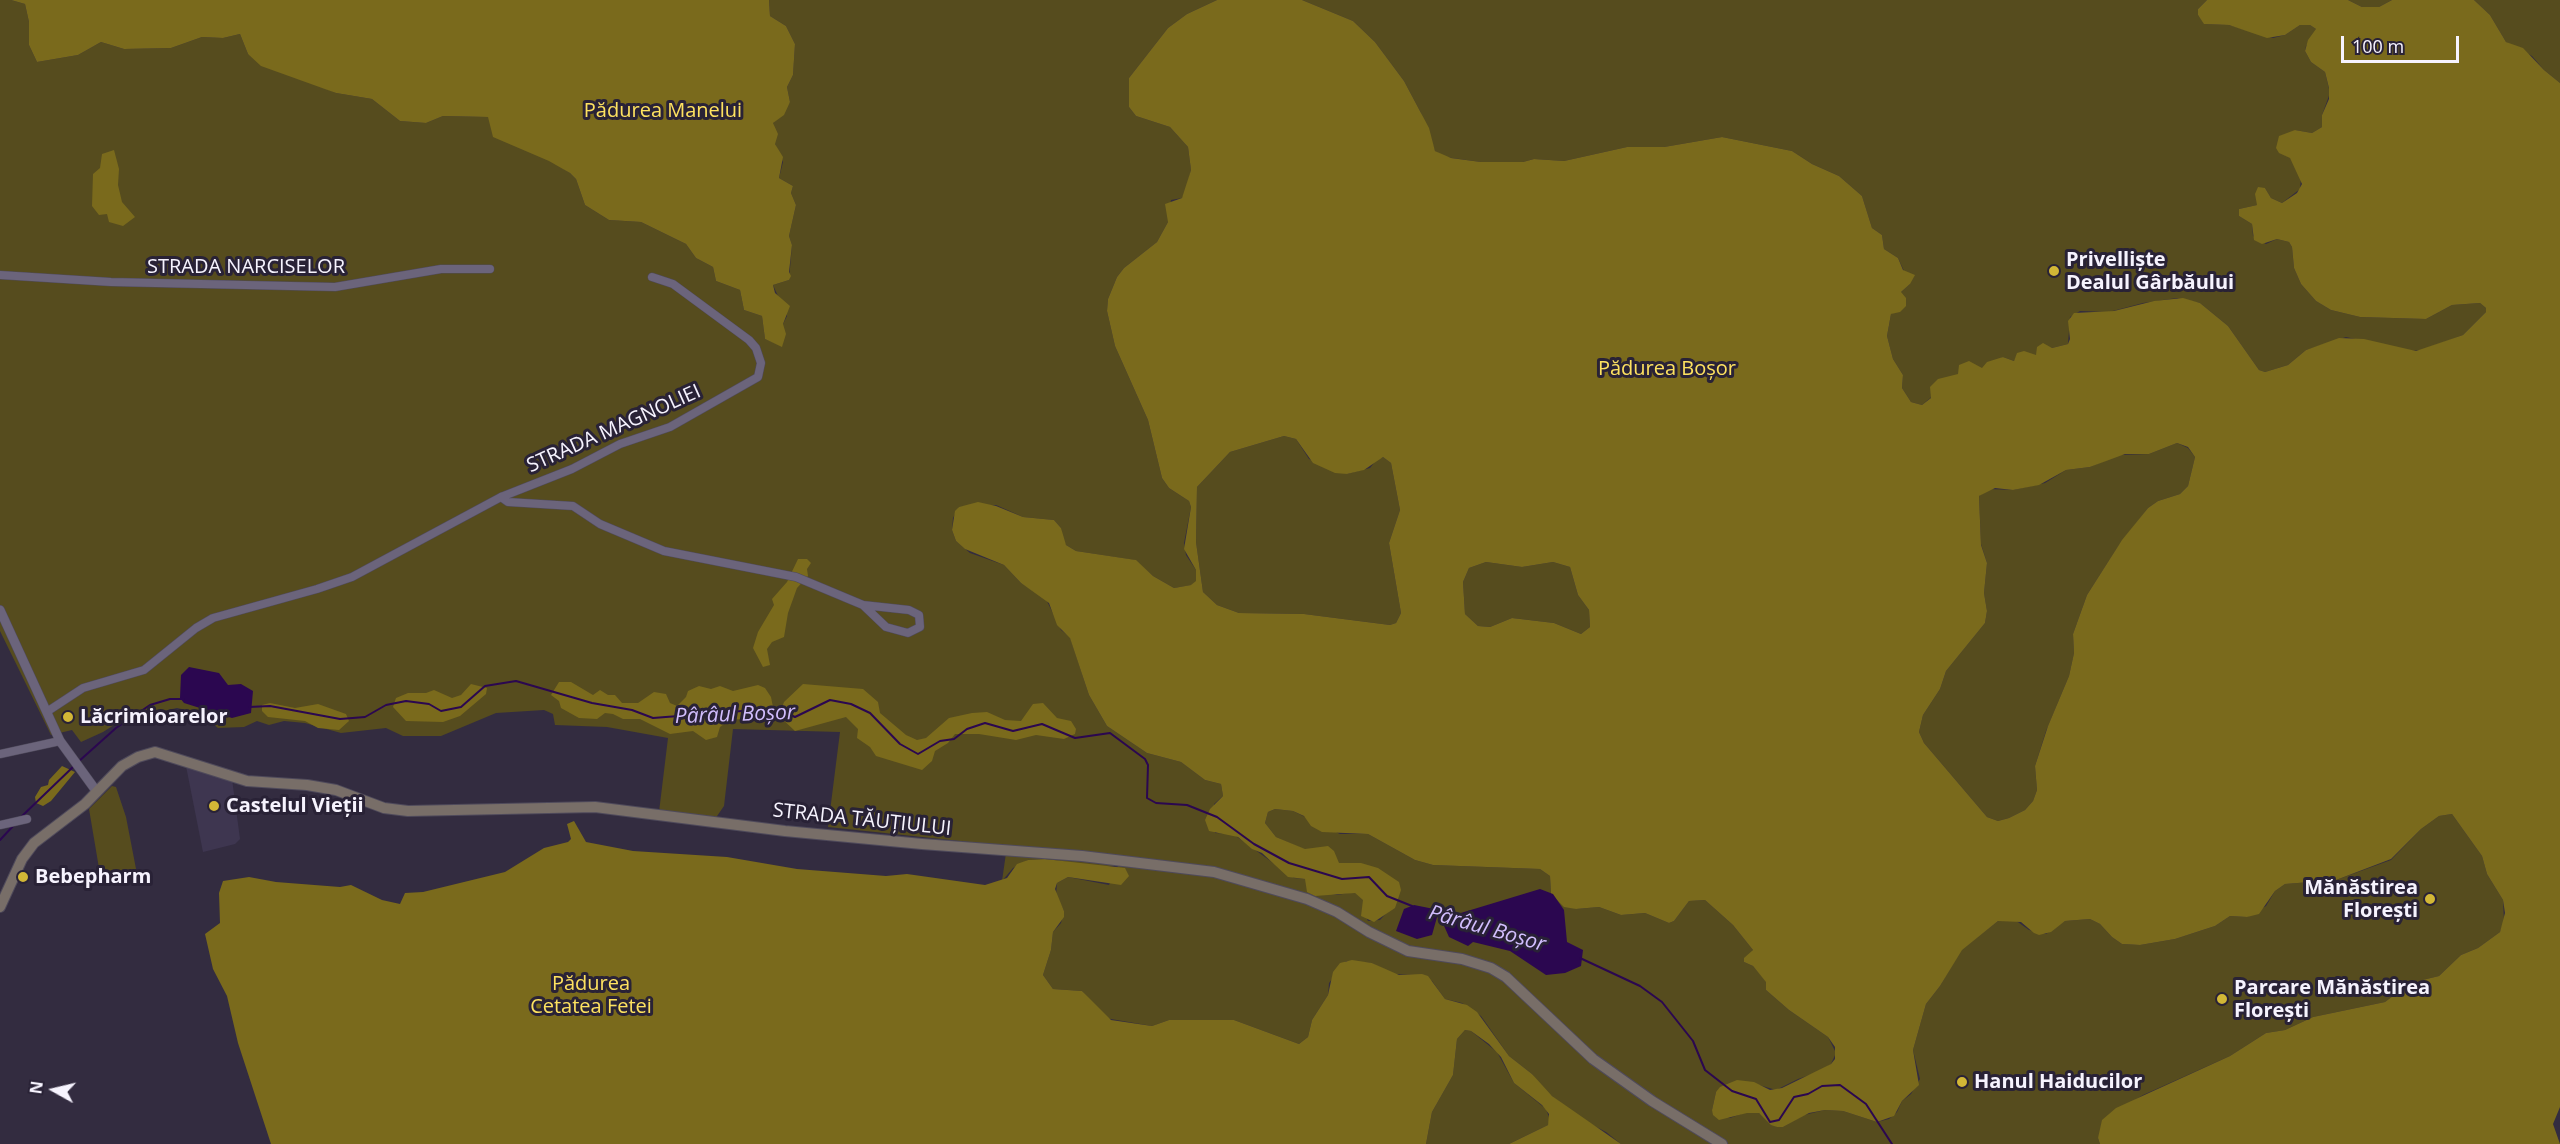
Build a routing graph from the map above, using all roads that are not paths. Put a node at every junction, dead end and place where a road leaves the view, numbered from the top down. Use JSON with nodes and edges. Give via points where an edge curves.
{"nodes":[{"id":1,"x":490,"y":270,"type":"dead end"},
{"id":2,"x":0,"y":275,"type":"edge"},
{"id":3,"x":652,"y":277,"type":"dead end"},
{"id":4,"x":501,"y":497,"type":"junction"},
{"id":5,"x":863,"y":605,"type":"junction"},
{"id":6,"x":0,"y":610,"type":"edge"},
{"id":7,"x":48,"y":711,"type":"junction"},
{"id":8,"x":60,"y":741,"type":"junction"},
{"id":9,"x":0,"y":754,"type":"edge"},
{"id":10,"x":92,"y":791,"type":"junction"},
{"id":11,"x":27,"y":819,"type":"dead end"},
{"id":12,"x":0,"y":825,"type":"edge"},
{"id":13,"x":0,"y":907,"type":"edge"},
{"id":14,"x":1722,"y":1144,"type":"edge"}],
"edges":[{"from":1,"to":2,"type":"street","name":"STRADA NARCISELOR","via":[[441,268],[335,287],[111,282]]},
{"from":3,"to":4,"type":"street","name":"STRADA MAGNOLIEI","via":[[673,284],[749,340],[760,363],[758,377],[670,427],[620,444],[572,469]]},
{"from":4,"to":5,"type":"street","via":[[508,502],[573,506],[600,524],[664,551],[796,578]]},
{"from":4,"to":7,"type":"street","via":[[352,577],[213,618],[144,670],[83,688]]},
{"from":5,"to":5,"type":"street","via":[[909,610],[919,615],[920,627],[908,633],[886,627]]},
{"from":6,"to":7,"type":"street"},
{"from":7,"to":8,"type":"street"},
{"from":8,"to":9,"type":"street"},
{"from":8,"to":10,"type":"street"},
{"from":10,"to":13,"type":"main road","name":"STRADA TĂUȚIULUI","via":[[28,849]]},
{"from":10,"to":14,"type":"main road","name":"STRADA TĂUȚIULUI","via":[[123,766],[155,752],[247,781],[336,790],[384,808],[408,811],[595,807],[785,831],[1082,856],[1214,872],[1307,899],[1408,951],[1491,968],[1506,977],[1593,1059]]},
{"from":11,"to":12,"type":"street"}]}
